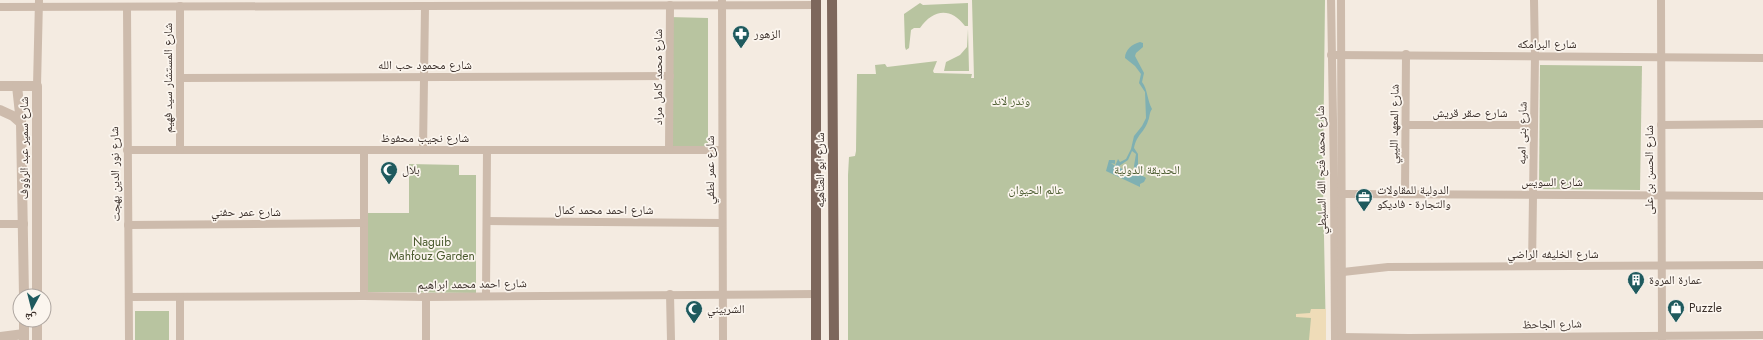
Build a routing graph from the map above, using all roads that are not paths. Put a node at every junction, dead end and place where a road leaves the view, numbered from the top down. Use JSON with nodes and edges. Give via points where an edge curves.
{"nodes":[{"id":1,"x":832,"y":0,"type":"edge"},
{"id":2,"x":1331,"y":0,"type":"edge"},
{"id":3,"x":1341,"y":0,"type":"edge"},
{"id":4,"x":1534,"y":0,"type":"edge"},
{"id":5,"x":1661,"y":0,"type":"edge"},
{"id":6,"x":722,"y":2,"type":"edge"},
{"id":7,"x":40,"y":3,"type":"edge"},
{"id":8,"x":507,"y":3,"type":"edge"},
{"id":9,"x":816,"y":3,"type":"edge"},
{"id":10,"x":340,"y":4,"type":"edge"},
{"id":11,"x":670,"y":5,"type":"junction"},
{"id":12,"x":180,"y":6,"type":"junction"},
{"id":13,"x":0,"y":7,"type":"edge"},
{"id":14,"x":127,"y":7,"type":"junction"},
{"id":15,"x":425,"y":7,"type":"junction"},
{"id":16,"x":1406,"y":54,"type":"junction"},
{"id":17,"x":1331,"y":55,"type":"junction"},
{"id":18,"x":1341,"y":55,"type":"junction"},
{"id":19,"x":1536,"y":56,"type":"junction"},
{"id":20,"x":1661,"y":56,"type":"junction"},
{"id":21,"x":1763,"y":58,"type":"edge"},
{"id":22,"x":670,"y":76,"type":"junction"},
{"id":23,"x":423,"y":77,"type":"junction"},
{"id":24,"x":180,"y":78,"type":"junction"},
{"id":25,"x":0,"y":86,"type":"edge"},
{"id":26,"x":17,"y":86,"type":"junction"},
{"id":27,"x":37,"y":86,"type":"junction"},
{"id":28,"x":0,"y":110,"type":"edge"},
{"id":29,"x":21,"y":123,"type":"junction"},
{"id":30,"x":1763,"y":124,"type":"edge"},
{"id":31,"x":1406,"y":125,"type":"junction"},
{"id":32,"x":1534,"y":125,"type":"junction"},
{"id":33,"x":1661,"y":125,"type":"junction"},
{"id":34,"x":127,"y":150,"type":"junction"},
{"id":35,"x":180,"y":150,"type":"junction"},
{"id":36,"x":364,"y":150,"type":"junction"},
{"id":37,"x":423,"y":150,"type":"junction"},
{"id":38,"x":487,"y":150,"type":"junction"},
{"id":39,"x":669,"y":150,"type":"junction"},
{"id":40,"x":722,"y":150,"type":"junction"},
{"id":41,"x":1342,"y":194,"type":"junction"},
{"id":42,"x":1405,"y":194,"type":"junction"},
{"id":43,"x":1533,"y":194,"type":"junction"},
{"id":44,"x":1660,"y":195,"type":"junction"},
{"id":45,"x":1763,"y":196,"type":"edge"},
{"id":46,"x":487,"y":221,"type":"junction"},
{"id":47,"x":364,"y":223,"type":"junction"},
{"id":48,"x":722,"y":223,"type":"junction"},
{"id":49,"x":0,"y":224,"type":"edge"},
{"id":50,"x":24,"y":224,"type":"junction"},
{"id":51,"x":128,"y":225,"type":"junction"},
{"id":52,"x":1763,"y":265,"type":"edge"},
{"id":53,"x":1532,"y":266,"type":"junction"},
{"id":54,"x":1661,"y":266,"type":"junction"},
{"id":55,"x":1342,"y":272,"type":"junction"},
{"id":56,"x":24,"y":288,"type":"edge"},
{"id":57,"x":37,"y":288,"type":"edge"},
{"id":58,"x":670,"y":294,"type":"junction"},
{"id":59,"x":723,"y":294,"type":"junction"},
{"id":60,"x":815,"y":294,"type":"junction"},
{"id":61,"x":364,"y":296,"type":"junction"},
{"id":62,"x":486,"y":296,"type":"junction"},
{"id":63,"x":129,"y":297,"type":"junction"},
{"id":64,"x":180,"y":297,"type":"junction"},
{"id":65,"x":426,"y":297,"type":"junction"},
{"id":66,"x":37,"y":328,"type":"edge"},
{"id":67,"x":1763,"y":335,"type":"edge"},
{"id":68,"x":0,"y":337,"type":"edge"},
{"id":69,"x":24,"y":337,"type":"edge"},
{"id":70,"x":1662,"y":338,"type":"edge"},
{"id":71,"x":1340,"y":339,"type":"edge"},
{"id":72,"x":1409,"y":339,"type":"edge"},
{"id":73,"x":37,"y":340,"type":"edge"},
{"id":74,"x":129,"y":340,"type":"edge"},
{"id":75,"x":180,"y":340,"type":"edge"},
{"id":76,"x":426,"y":340,"type":"edge"},
{"id":77,"x":671,"y":340,"type":"edge"},
{"id":78,"x":723,"y":340,"type":"edge"},
{"id":79,"x":816,"y":340,"type":"edge"},
{"id":80,"x":834,"y":340,"type":"edge"}],
"edges":[{"from":1,"to":80,"type":"main road","name":"شارع ابو العتاهيه"},
{"from":2,"to":17,"type":"street","name":"شارع محمد فتح الله السليطي"},
{"from":3,"to":18,"type":"street","name":"شارع محمد فتح الله السليطي"},
{"from":4,"to":19,"type":"street","name":"شارع بنى اميه"},
{"from":5,"to":20,"type":"street","name":"شارع الحسن بن على"},
{"from":6,"to":9,"type":"street"},
{"from":6,"to":11,"type":"street"},
{"from":6,"to":40,"type":"street","name":"شارع عمر لطفي"},
{"from":7,"to":13,"type":"street"},
{"from":7,"to":14,"type":"street"},
{"from":7,"to":27,"type":"street","name":"شارع سمير عبد الرؤوف"},
{"from":8,"to":11,"type":"street"},
{"from":8,"to":15,"type":"street"},
{"from":9,"to":60,"type":"main road","name":"شارع ابو العتاهيه"},
{"from":10,"to":12,"type":"street"},
{"from":10,"to":15,"type":"street"},
{"from":11,"to":22,"type":"street","name":"شارع محمد كامل مراد"},
{"from":12,"to":14,"type":"street"},
{"from":12,"to":24,"type":"street","name":"شارع المستشار سيد فهيم"},
{"from":14,"to":34,"type":"street","name":"شارع نور الدين بهجت"},
{"from":15,"to":23,"type":"street"},
{"from":16,"to":18,"type":"street","name":"شارع البرامكه"},
{"from":16,"to":19,"type":"street","name":"شارع البرامكه"},
{"from":16,"to":31,"type":"street","name":"شارع المعهد الليبي"},
{"from":17,"to":18,"type":"street","name":"شارع البرامكه"},
{"from":17,"to":71,"type":"street","name":"شارع محمد فتح الله السليطي"},
{"from":18,"to":41,"type":"street","name":"شارع محمد فتح الله السليطي"},
{"from":19,"to":20,"type":"street","name":"شارع البرامكه"},
{"from":19,"to":32,"type":"street","name":"شارع بنى اميه"},
{"from":20,"to":21,"type":"street","name":"شارع البرامكه"},
{"from":20,"to":33,"type":"street","name":"شارع الحسن بن على"},
{"from":22,"to":23,"type":"street","name":"شارع محمود حب الله"},
{"from":22,"to":39,"type":"street","name":"شارع محمد كامل مراد"},
{"from":23,"to":24,"type":"street","name":"شارع محمود حب الله"},
{"from":23,"to":37,"type":"street"},
{"from":24,"to":35,"type":"street","name":"شارع المستشار سيد فهيم"},
{"from":25,"to":26,"type":"street"},
{"from":26,"to":27,"type":"street"},
{"from":26,"to":29,"type":"street","name":"شارع سمير عبد الرؤوف"},
{"from":27,"to":57,"type":"street","name":"شارع سمير عبد الرؤوف"},
{"from":28,"to":29,"type":"street"},
{"from":29,"to":50,"type":"street","name":"شارع سمير عبد الرؤوف"},
{"from":30,"to":33,"type":"street"},
{"from":31,"to":32,"type":"street","name":"شارع صقر قريش"},
{"from":31,"to":42,"type":"street","name":"شارع المعهد الليبي"},
{"from":32,"to":43,"type":"street","name":"شارع بنى اميه"},
{"from":33,"to":44,"type":"street","name":"شارع الحسن بن على"},
{"from":34,"to":35,"type":"street","name":"شارع نجيب محفوظ"},
{"from":34,"to":51,"type":"street","name":"شارع نور الدين بهجت"},
{"from":35,"to":36,"type":"street","name":"شارع نجيب محفوظ"},
{"from":36,"to":37,"type":"street","name":"شارع نجيب محفوظ"},
{"from":36,"to":47,"type":"street"},
{"from":37,"to":38,"type":"street","name":"شارع نجيب محفوظ"},
{"from":38,"to":39,"type":"street","name":"شارع نجيب محفوظ"},
{"from":38,"to":46,"type":"street"},
{"from":39,"to":40,"type":"street","name":"شارع نجيب محفوظ"},
{"from":40,"to":48,"type":"street","name":"شارع عمر لطفي"},
{"from":41,"to":42,"type":"street","name":"شارع السويس"},
{"from":41,"to":55,"type":"street","name":"شارع محمد فتح الله السليطي"},
{"from":42,"to":43,"type":"street","name":"شارع السويس"},
{"from":43,"to":44,"type":"street","name":"شارع السويس"},
{"from":43,"to":53,"type":"street","name":"شارع بنى اميه"},
{"from":44,"to":45,"type":"street","name":"شارع السويس"},
{"from":44,"to":54,"type":"street","name":"شارع الحسن بن على"},
{"from":46,"to":48,"type":"street","name":"شارع احمد محمد كمال"},
{"from":46,"to":62,"type":"street"},
{"from":47,"to":51,"type":"street","name":"شارع عمر حفني"},
{"from":47,"to":61,"type":"street"},
{"from":48,"to":59,"type":"street","name":"شارع عمر لطفي"},
{"from":49,"to":50,"type":"street"},
{"from":50,"to":56,"type":"street","name":"شارع سمير عبد الرؤوف"},
{"from":51,"to":63,"type":"street","name":"شارع نور الدين بهجت"},
{"from":52,"to":54,"type":"street","name":"شارع الخليفه الراضي"},
{"from":53,"to":54,"type":"street","name":"شارع الخليفه الراضي"},
{"from":53,"to":55,"type":"street","name":"شارع الخليفه الراضي","via":[[1388,267]]},
{"from":54,"to":70,"type":"street","name":"شارع الحسن بن على"},
{"from":55,"to":71,"type":"street","name":"شارع محمد فتح الله السليطي"},
{"from":58,"to":59,"type":"street","name":"شارع احمد محمد ابراهيم"},
{"from":58,"to":62,"type":"street","name":"شارع احمد محمد ابراهيم"},
{"from":58,"to":77,"type":"street"},
{"from":59,"to":60,"type":"street","name":"شارع احمد محمد ابراهيم"},
{"from":59,"to":78,"type":"street","name":"شارع عمر لطفي"},
{"from":60,"to":79,"type":"main road","name":"شارع ابو العتاهيه"},
{"from":61,"to":64,"type":"street","name":"شارع احمد محمد ابراهيم"},
{"from":61,"to":65,"type":"street","name":"شارع احمد محمد ابراهيم"},
{"from":62,"to":65,"type":"street","name":"شارع احمد محمد ابراهيم"},
{"from":63,"to":64,"type":"street","name":"شارع احمد محمد ابراهيم"},
{"from":63,"to":74,"type":"street","name":"شارع نور الدين بهجت"},
{"from":64,"to":75,"type":"street"},
{"from":65,"to":76,"type":"street"},
{"from":66,"to":73,"type":"street"},
{"from":67,"to":70,"type":"street","name":"شارع الجاحظ"},
{"from":68,"to":69,"type":"street"},
{"from":70,"to":72,"type":"street","name":"شارع الجاحظ"},
{"from":71,"to":72,"type":"street","name":"شارع الجاحظ"}]}
